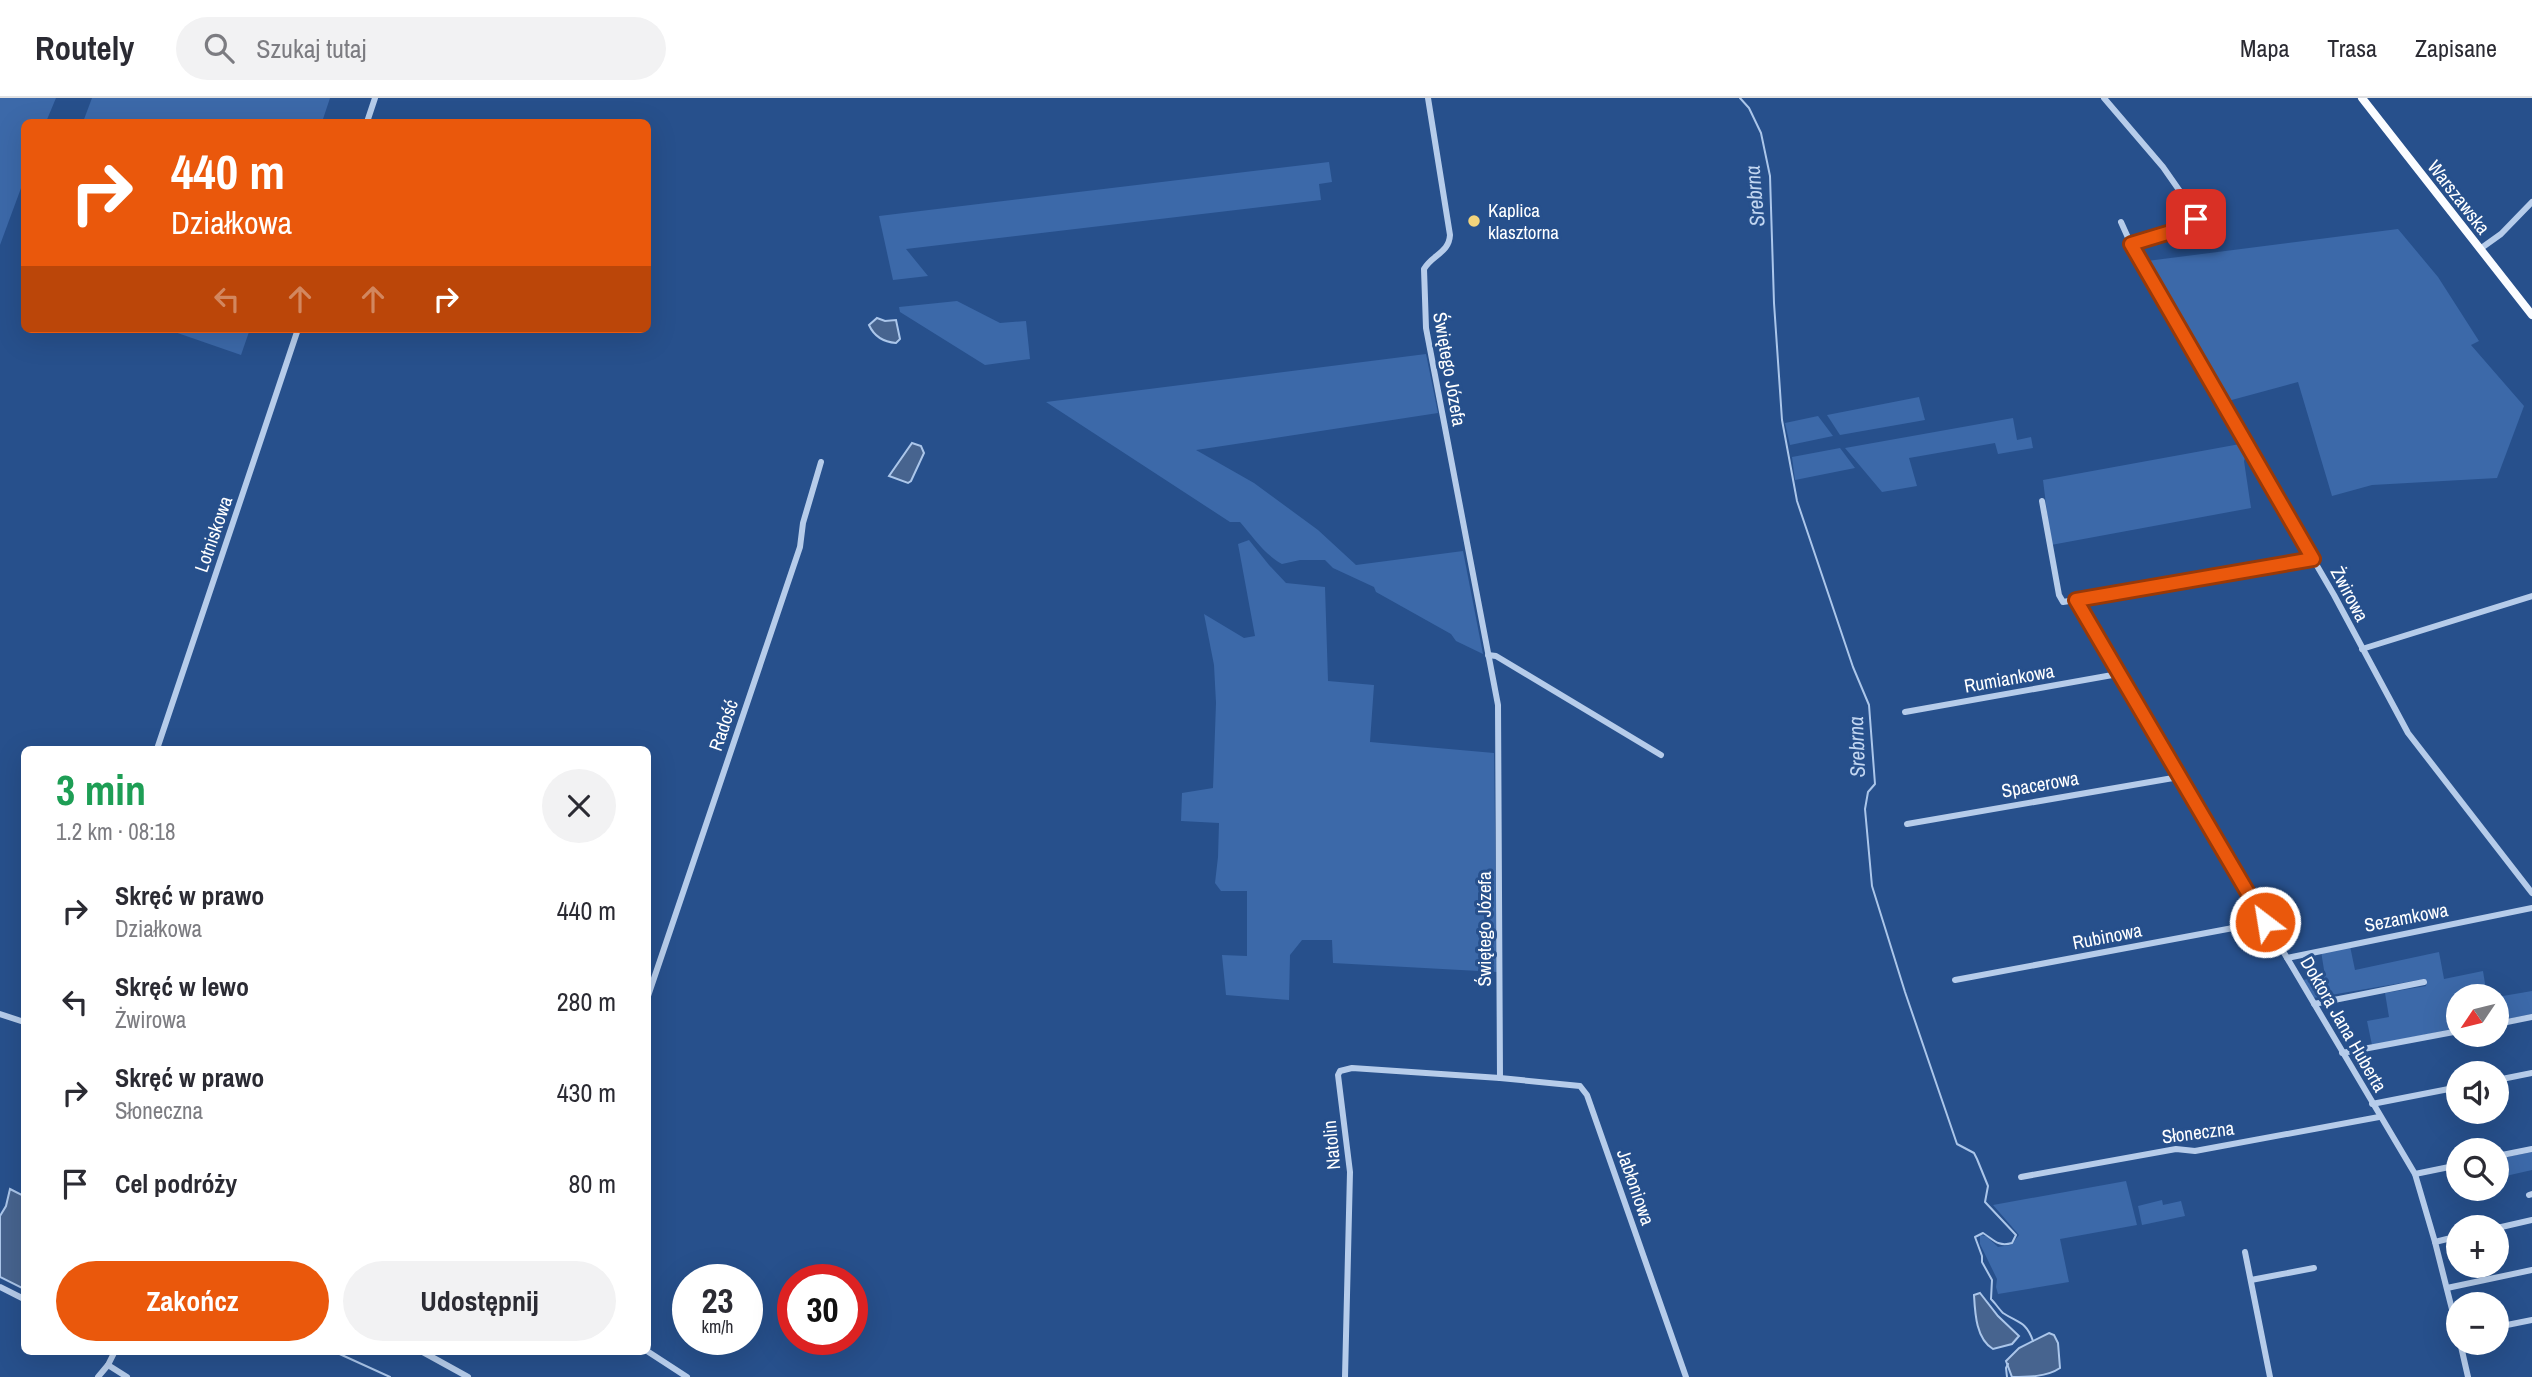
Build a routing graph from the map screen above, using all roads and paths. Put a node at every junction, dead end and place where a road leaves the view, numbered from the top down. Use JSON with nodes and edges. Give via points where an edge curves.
{"nodes":[{"id":1,"x":375,"y":98,"type":"edge"},
{"id":2,"x":1428,"y":98,"type":"edge"},
{"id":3,"x":2104,"y":98,"type":"edge"},
{"id":4,"x":2362,"y":98,"type":"edge"},
{"id":5,"x":367,"y":119,"type":"edge"},
{"id":6,"x":2532,"y":202,"type":"edge"},
{"id":7,"x":2121,"y":222,"type":"dead end"},
{"id":8,"x":2131,"y":244,"type":"junction"},
{"id":9,"x":2480,"y":249,"type":"junction"},
{"id":10,"x":2532,"y":315,"type":"edge"},
{"id":11,"x":297,"y":333,"type":"edge"},
{"id":12,"x":821,"y":462,"type":"dead end"},
{"id":13,"x":2042,"y":501,"type":"dead end"},
{"id":14,"x":2313,"y":559,"type":"junction"},
{"id":15,"x":2532,"y":596,"type":"edge"},
{"id":16,"x":2076,"y":600,"type":"junction"},
{"id":17,"x":2362,"y":649,"type":"junction"},
{"id":18,"x":1488,"y":655,"type":"junction"},
{"id":19,"x":2118,"y":674,"type":"junction"},
{"id":20,"x":1905,"y":712,"type":"dead end"},
{"id":21,"x":158,"y":746,"type":"edge"},
{"id":22,"x":1661,"y":755,"type":"dead end"},
{"id":23,"x":2179,"y":777,"type":"junction"},
{"id":24,"x":1907,"y":824,"type":"dead end"},
{"id":25,"x":2532,"y":893,"type":"edge"},
{"id":26,"x":2532,"y":908,"type":"edge"},
{"id":27,"x":2265,"y":922,"type":"junction"},
{"id":28,"x":2287,"y":957,"type":"junction"},
{"id":29,"x":1955,"y":980,"type":"dead end"},
{"id":30,"x":2424,"y":982,"type":"dead end"},
{"id":31,"x":651,"y":987,"type":"edge"},
{"id":32,"x":2314,"y":1004,"type":"junction"},
{"id":33,"x":0,"y":1014,"type":"edge"},
{"id":34,"x":2532,"y":1017,"type":"edge"},
{"id":35,"x":21,"y":1020,"type":"edge"},
{"id":36,"x":2510,"y":1021,"type":"edge"},
{"id":37,"x":2446,"y":1033,"type":"edge"},
{"id":38,"x":2342,"y":1053,"type":"junction"},
{"id":39,"x":2532,"y":1073,"type":"edge"},
{"id":40,"x":1500,"y":1078,"type":"junction"},
{"id":41,"x":2509,"y":1078,"type":"edge"},
{"id":42,"x":2446,"y":1090,"type":"edge"},
{"id":43,"x":2372,"y":1104,"type":"junction"},
{"id":44,"x":2379,"y":1117,"type":"junction"},
{"id":45,"x":2532,"y":1149,"type":"edge"},
{"id":46,"x":2509,"y":1154,"type":"edge"},
{"id":47,"x":2446,"y":1168,"type":"edge"},
{"id":48,"x":2415,"y":1174,"type":"junction"},
{"id":49,"x":2021,"y":1177,"type":"dead end"},
{"id":50,"x":2532,"y":1220,"type":"edge"},
{"id":51,"x":2509,"y":1225,"type":"edge"},
{"id":52,"x":2446,"y":1240,"type":"edge"},
{"id":53,"x":2435,"y":1242,"type":"junction"},
{"id":54,"x":2245,"y":1252,"type":"dead end"},
{"id":55,"x":2314,"y":1268,"type":"dead end"},
{"id":56,"x":2532,"y":1270,"type":"edge"},
{"id":57,"x":2251,"y":1280,"type":"junction"},
{"id":58,"x":0,"y":1287,"type":"edge"},
{"id":59,"x":2447,"y":1288,"type":"junction"},
{"id":60,"x":2448,"y":1292,"type":"edge"},
{"id":61,"x":21,"y":1298,"type":"edge"},
{"id":62,"x":2532,"y":1320,"type":"edge"},
{"id":63,"x":2509,"y":1325,"type":"edge"},
{"id":64,"x":651,"y":1354,"type":"edge"},
{"id":65,"x":113,"y":1355,"type":"edge"},
{"id":66,"x":428,"y":1355,"type":"edge"},
{"id":67,"x":2463,"y":1355,"type":"edge"},
{"id":68,"x":108,"y":1366,"type":"junction"},
{"id":69,"x":98,"y":1377,"type":"edge"},
{"id":70,"x":127,"y":1377,"type":"edge"},
{"id":71,"x":468,"y":1377,"type":"edge"},
{"id":72,"x":687,"y":1377,"type":"edge"},
{"id":73,"x":1345,"y":1377,"type":"edge"},
{"id":74,"x":1686,"y":1377,"type":"edge"},
{"id":75,"x":2270,"y":1377,"type":"edge"},
{"id":76,"x":2468,"y":1377,"type":"edge"}],
"edges":[{"from":1,"to":5,"type":"street"},
{"from":2,"to":18,"type":"street","name":"Świętego Józefa","via":[[1450,235],[1446,249],[1424,269],[1426,328]]},
{"from":3,"to":8,"type":"street","via":[[2163,167],[2195,214],[2187,227]]},
{"from":4,"to":9,"type":"main road","name":"Warszawska"},
{"from":6,"to":9,"type":"street"},
{"from":7,"to":8,"type":"street","name":"Żwirowa"},
{"from":8,"to":14,"type":"street","name":"Żwirowa"},
{"from":9,"to":10,"type":"main road","name":"Warszawska"},
{"from":11,"to":21,"type":"street","name":"Lotniskowa"},
{"from":12,"to":31,"type":"street","name":"Radość","via":[[800,548]]},
{"from":13,"to":16,"type":"street","name":"Doktora Jana Huberta","via":[[2059,595],[2063,602]]},
{"from":14,"to":16,"type":"street"},
{"from":14,"to":17,"type":"street","name":"Żwirowa"},
{"from":15,"to":17,"type":"street"},
{"from":16,"to":19,"type":"street","name":"Doktora Jana Huberta"},
{"from":17,"to":25,"type":"street","name":"Żwirowa","via":[[2414,743]]},
{"from":18,"to":22,"type":"street"},
{"from":18,"to":40,"type":"street","name":"Świętego Józefa","via":[[1498,705]]},
{"from":19,"to":20,"type":"street","name":"Rumiankowa"},
{"from":19,"to":23,"type":"street","name":"Doktora Jana Huberta"},
{"from":23,"to":24,"type":"street","name":"Spacerowa"},
{"from":23,"to":27,"type":"street","name":"Doktora Jana Huberta"},
{"from":26,"to":28,"type":"street","name":"Sezamkowa"},
{"from":27,"to":28,"type":"street","name":"Doktora Jana Huberta"},
{"from":27,"to":29,"type":"street","name":"Rubinowa"},
{"from":28,"to":32,"type":"street","name":"Doktora Jana Huberta"},
{"from":30,"to":32,"type":"street"},
{"from":32,"to":38,"type":"street","name":"Doktora Jana Huberta"},
{"from":33,"to":35,"type":"street"},
{"from":34,"to":36,"type":"street"},
{"from":37,"to":38,"type":"street"},
{"from":38,"to":43,"type":"street","name":"Doktora Jana Huberta"},
{"from":39,"to":41,"type":"street"},
{"from":40,"to":73,"type":"street","name":"Natolin","via":[[1352,1068],[1340,1071],[1350,1171]]},
{"from":40,"to":74,"type":"street","name":"Jabłoniowa","via":[[1572,1084],[1587,1095]]},
{"from":42,"to":43,"type":"street"},
{"from":43,"to":44,"type":"street","name":"Doktora Jana Huberta"},
{"from":44,"to":48,"type":"street","name":"Doktora Jana Huberta"},
{"from":44,"to":49,"type":"street","name":"Słoneczna"},
{"from":45,"to":46,"type":"street"},
{"from":47,"to":48,"type":"street"},
{"from":48,"to":53,"type":"street","name":"Doktora Jana Huberta"},
{"from":50,"to":51,"type":"street"},
{"from":52,"to":53,"type":"street"},
{"from":53,"to":59,"type":"street","name":"Doktora Jana Huberta"},
{"from":54,"to":57,"type":"street"},
{"from":55,"to":57,"type":"street"},
{"from":56,"to":59,"type":"street"},
{"from":57,"to":75,"type":"street"},
{"from":58,"to":61,"type":"street"},
{"from":59,"to":60,"type":"street","name":"Doktora Jana Huberta"},
{"from":62,"to":63,"type":"street"},
{"from":64,"to":72,"type":"street"},
{"from":65,"to":68,"type":"street"},
{"from":66,"to":71,"type":"street"},
{"from":67,"to":76,"type":"street"},
{"from":68,"to":69,"type":"street"},
{"from":68,"to":70,"type":"street"}]}
